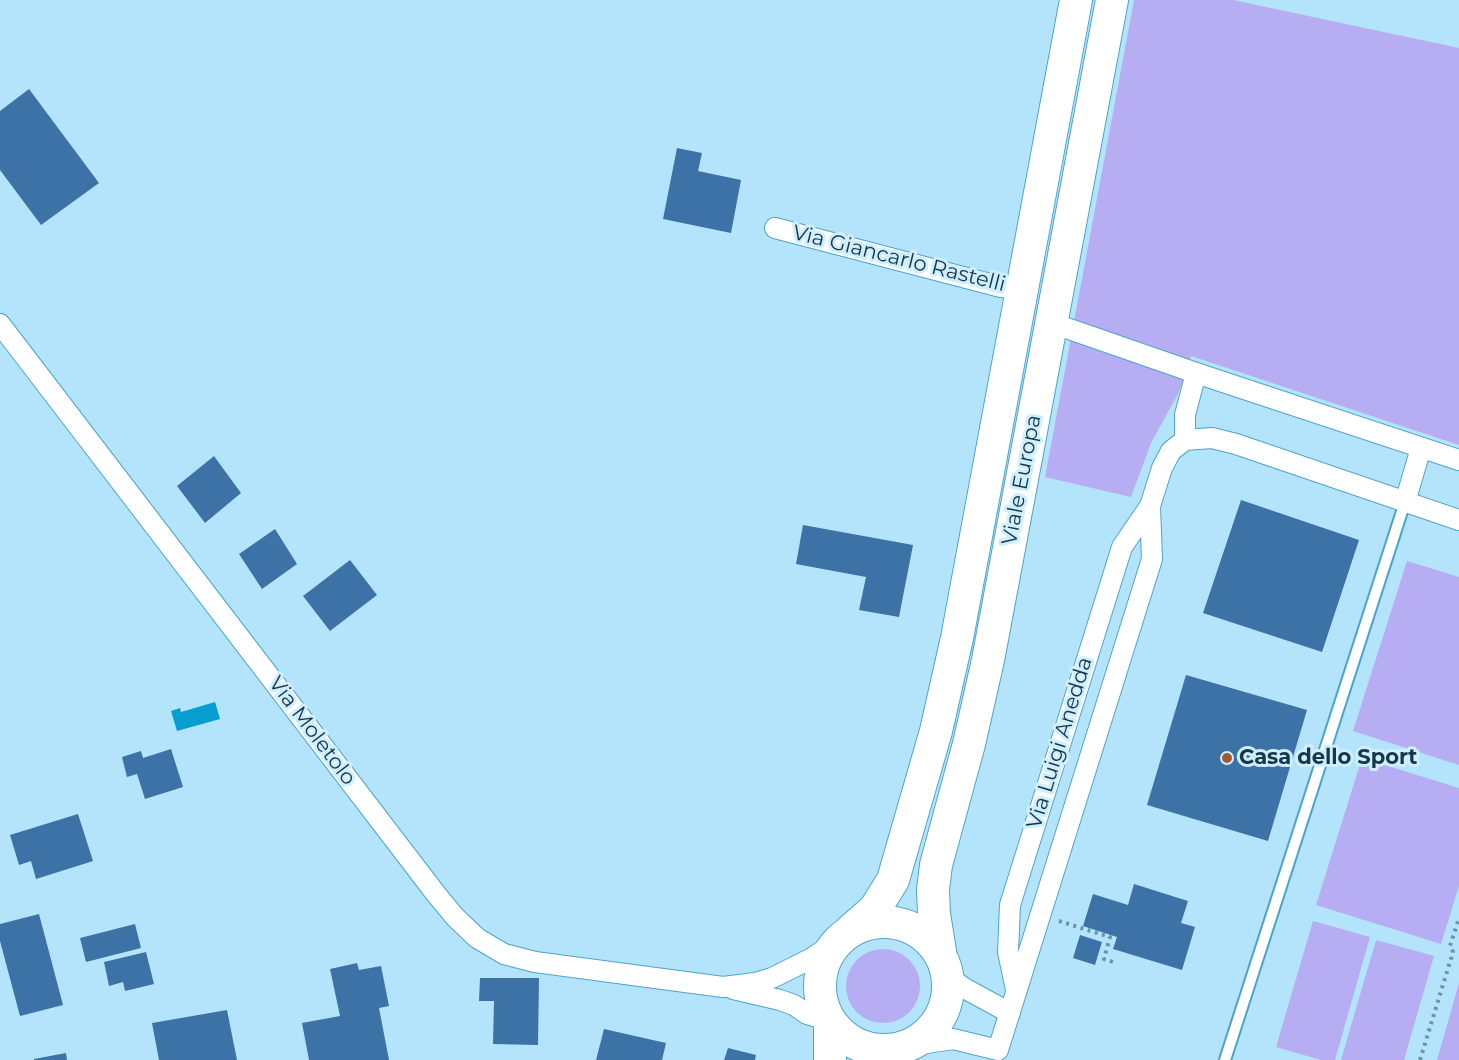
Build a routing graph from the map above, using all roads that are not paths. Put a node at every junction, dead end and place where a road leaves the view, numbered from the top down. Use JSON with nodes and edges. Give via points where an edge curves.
{"nodes":[{"id":1,"x":1076,"y":0,"type":"edge"},
{"id":2,"x":1112,"y":0,"type":"edge"},
{"id":3,"x":775,"y":228,"type":"dead end"},
{"id":4,"x":1023,"y":289,"type":"junction"},
{"id":5,"x":1052,"y":323,"type":"junction"},
{"id":6,"x":0,"y":324,"type":"edge"},
{"id":7,"x":1196,"y":373,"type":"junction"},
{"id":8,"x":1185,"y":440,"type":"junction"},
{"id":9,"x":1421,"y":448,"type":"junction"},
{"id":10,"x":1459,"y":460,"type":"edge"},
{"id":11,"x":1405,"y":502,"type":"junction"},
{"id":12,"x":1150,"y":506,"type":"junction"},
{"id":13,"x":1459,"y":520,"type":"edge"},
{"id":14,"x":844,"y":936,"type":"junction"},
{"id":15,"x":944,"y":963,"type":"junction"},
{"id":16,"x":718,"y":986,"type":"junction"},
{"id":17,"x":1016,"y":990,"type":"junction"},
{"id":18,"x":1010,"y":1013,"type":"junction"},
{"id":19,"x":830,"y":1021,"type":"junction"},
{"id":20,"x":896,"y":1053,"type":"edge"},
{"id":21,"x":997,"y":1055,"type":"edge"},
{"id":22,"x":830,"y":1060,"type":"edge"},
{"id":23,"x":1225,"y":1060,"type":"edge"}],
"edges":[{"from":1,"to":4,"type":"main road","name":"Viale Europa"},
{"from":2,"to":5,"type":"main road","name":"Viale Europa"},
{"from":3,"to":4,"type":"street","name":"Via Giancarlo Rastelli","via":[[1001,287]]},
{"from":4,"to":14,"type":"main road","name":"Viale Europa","via":[[936,731],[893,880],[874,909]]},
{"from":5,"to":7,"type":"street"},
{"from":5,"to":15,"type":"main road","name":"Viale Europa","via":[[979,701],[936,865],[934,914]]},
{"from":6,"to":16,"type":"street","name":"Via Moletolo","via":[[465,928],[489,947],[521,959]]},
{"from":7,"to":8,"type":"street","via":[[1185,415]]},
{"from":7,"to":9,"type":"street"},
{"from":8,"to":11,"type":"street","via":[[1212,438],[1236,444]]},
{"from":8,"to":12,"type":"street","name":"Via Luigi Anedda","via":[[1171,451]]},
{"from":9,"to":10,"type":"street"},
{"from":9,"to":11,"type":"street"},
{"from":11,"to":13,"type":"street"},
{"from":11,"to":23,"type":"lane"},
{"from":12,"to":17,"type":"street","name":"Via Luigi Anedda","via":[[1152,559]]},
{"from":12,"to":17,"type":"street","name":"Via Luigi Anedda","via":[[1122,547],[1010,905],[1008,952]]},
{"from":14,"to":15,"type":"main road","via":[[875,922],[902,924],[925,936]]},
{"from":14,"to":16,"type":"street","name":"Via Moletolo","via":[[772,978],[734,987]]},
{"from":14,"to":19,"type":"main road","name":"Viale Europa","via":[[826,958],[820,979],[823,1007]]},
{"from":15,"to":18,"type":"street","via":[[953,980]]},
{"from":15,"to":20,"type":"main road","name":"Viale Europa","via":[[947,995],[941,1014],[930,1030]]},
{"from":16,"to":19,"type":"street","name":"Via Moletolo","via":[[780,1000]]},
{"from":17,"to":18,"type":"street","name":"Via Luigi Anedda"},
{"from":18,"to":21,"type":"street","name":"Via Luigi Anedda"},
{"from":19,"to":20,"type":"main road","name":"Viale Europa","via":[[850,1041],[878,1050],[893,1049]]},
{"from":19,"to":22,"type":"main road","name":"Viale Europa"},
{"from":20,"to":21,"type":"street","name":"Via Luigi Anedda","via":[[953,1039]]}]}
